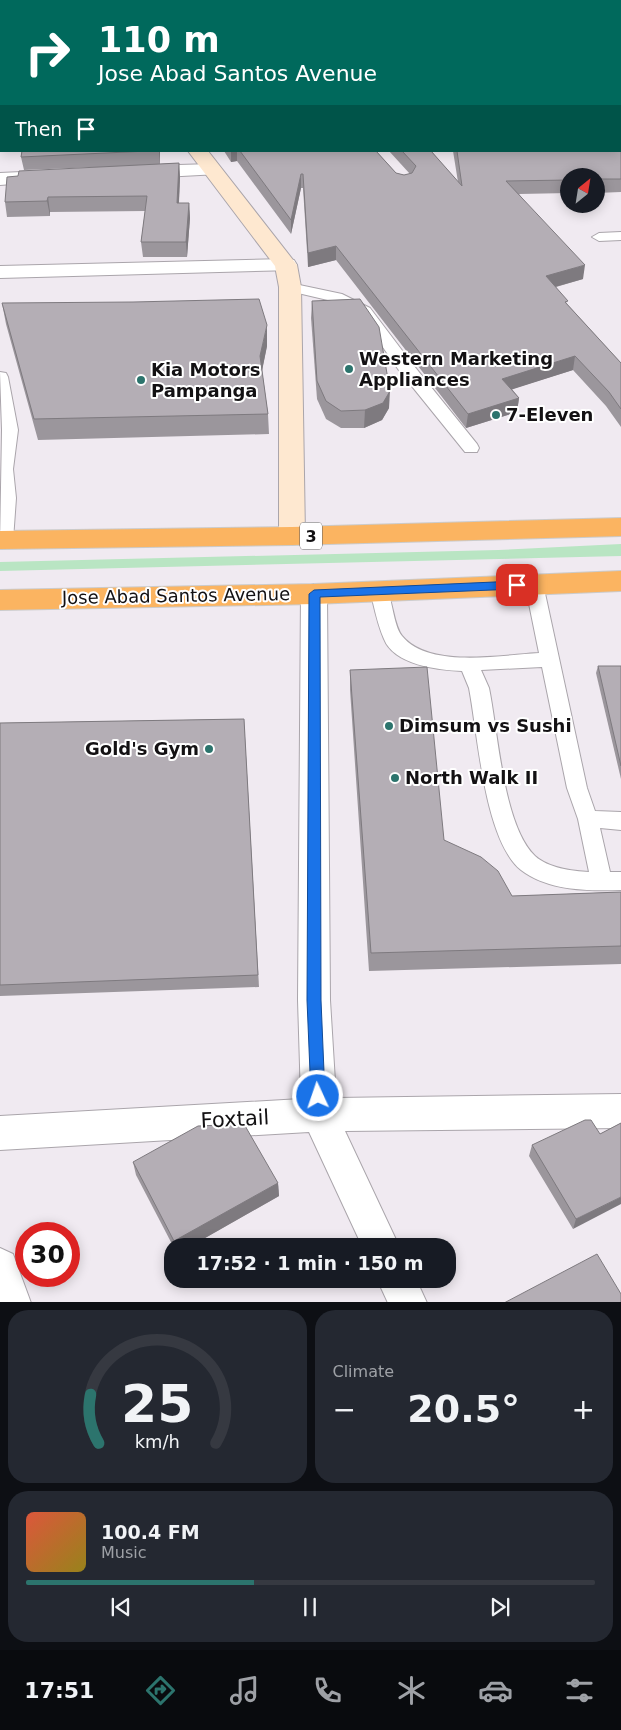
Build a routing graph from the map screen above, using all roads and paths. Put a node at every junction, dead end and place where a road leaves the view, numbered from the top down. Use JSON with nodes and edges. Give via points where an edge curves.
{"nodes":[{"id":1,"x":199,"y":152,"type":"edge"},
{"id":2,"x":212,"y":170,"type":"junction"},
{"id":3,"x":125,"y":173,"type":"edge"},
{"id":4,"x":58,"y":176,"type":"edge"},
{"id":5,"x":0,"y":179,"type":"edge"},
{"id":6,"x":621,"y":236,"type":"edge"},
{"id":7,"x":600,"y":237,"type":"dead end"},
{"id":8,"x":0,"y":272,"type":"edge"},
{"id":9,"x":288,"y":276,"type":"junction"},
{"id":10,"x":0,"y":377,"type":"edge"},
{"id":11,"x":471,"y":448,"type":"dead end"},
{"id":12,"x":3,"y":464,"type":"edge"},
{"id":13,"x":621,"y":527,"type":"edge"},
{"id":14,"x":292,"y":536,"type":"junction"},
{"id":15,"x":2,"y":540,"type":"edge"},
{"id":16,"x":621,"y":581,"type":"edge"},
{"id":17,"x":534,"y":584,"type":"junction"},
{"id":18,"x":378,"y":590,"type":"junction"},
{"id":19,"x":314,"y":594,"type":"junction"},
{"id":20,"x":0,"y":600,"type":"edge"},
{"id":21,"x":550,"y":659,"type":"junction"},
{"id":22,"x":468,"y":664,"type":"junction"},
{"id":23,"x":588,"y":819,"type":"junction"},
{"id":24,"x":621,"y":821,"type":"edge"},
{"id":25,"x":612,"y":881,"type":"edge"},
{"id":26,"x":621,"y":1111,"type":"edge"},
{"id":27,"x":319,"y":1115,"type":"junction"},
{"id":28,"x":0,"y":1133,"type":"edge"},
{"id":29,"x":377,"y":1238,"type":"edge"},
{"id":30,"x":0,"y":1267,"type":"edge"},
{"id":31,"x":401,"y":1288,"type":"edge"},
{"id":32,"x":12,"y":1302,"type":"edge"},
{"id":33,"x":408,"y":1302,"type":"edge"}],
"edges":[{"from":1,"to":2,"type":"main road"},
{"from":2,"to":3,"type":"street"},
{"from":2,"to":9,"type":"main road"},
{"from":4,"to":5,"type":"street"},
{"from":6,"to":7,"type":"lane"},
{"from":8,"to":9,"type":"street"},
{"from":9,"to":11,"type":"lane","via":[[365,311]]},
{"from":9,"to":14,"type":"main road"},
{"from":10,"to":12,"type":"lane","via":[[10,430]]},
{"from":12,"to":15,"type":"lane","via":[[8,482]]},
{"from":13,"to":14,"type":"highway","number":"3"},
{"from":14,"to":15,"type":"highway","number":"3"},
{"from":16,"to":17,"type":"highway","name":"Jose Abad Santos Avenue"},
{"from":17,"to":18,"type":"highway","name":"Jose Abad Santos Avenue"},
{"from":17,"to":21,"type":"lane"},
{"from":18,"to":19,"type":"highway","name":"Jose Abad Santos Avenue"},
{"from":18,"to":22,"type":"lane","via":[[393,640],[413,656],[437,663]]},
{"from":19,"to":20,"type":"highway","name":"Jose Abad Santos Avenue"},
{"from":19,"to":27,"type":"street","via":[[314,1000]]},
{"from":21,"to":22,"type":"lane"},
{"from":21,"to":23,"type":"lane","via":[[577,788]]},
{"from":22,"to":25,"type":"lane","via":[[479,686],[501,816],[513,844],[528,862],[555,876]]},
{"from":23,"to":24,"type":"lane"},
{"from":23,"to":25,"type":"lane"},
{"from":26,"to":27,"type":"street","name":"Foxtail"},
{"from":27,"to":28,"type":"street","name":"Foxtail"},
{"from":27,"to":29,"type":"street"},
{"from":30,"to":32,"type":"street"},
{"from":31,"to":33,"type":"street"}]}
